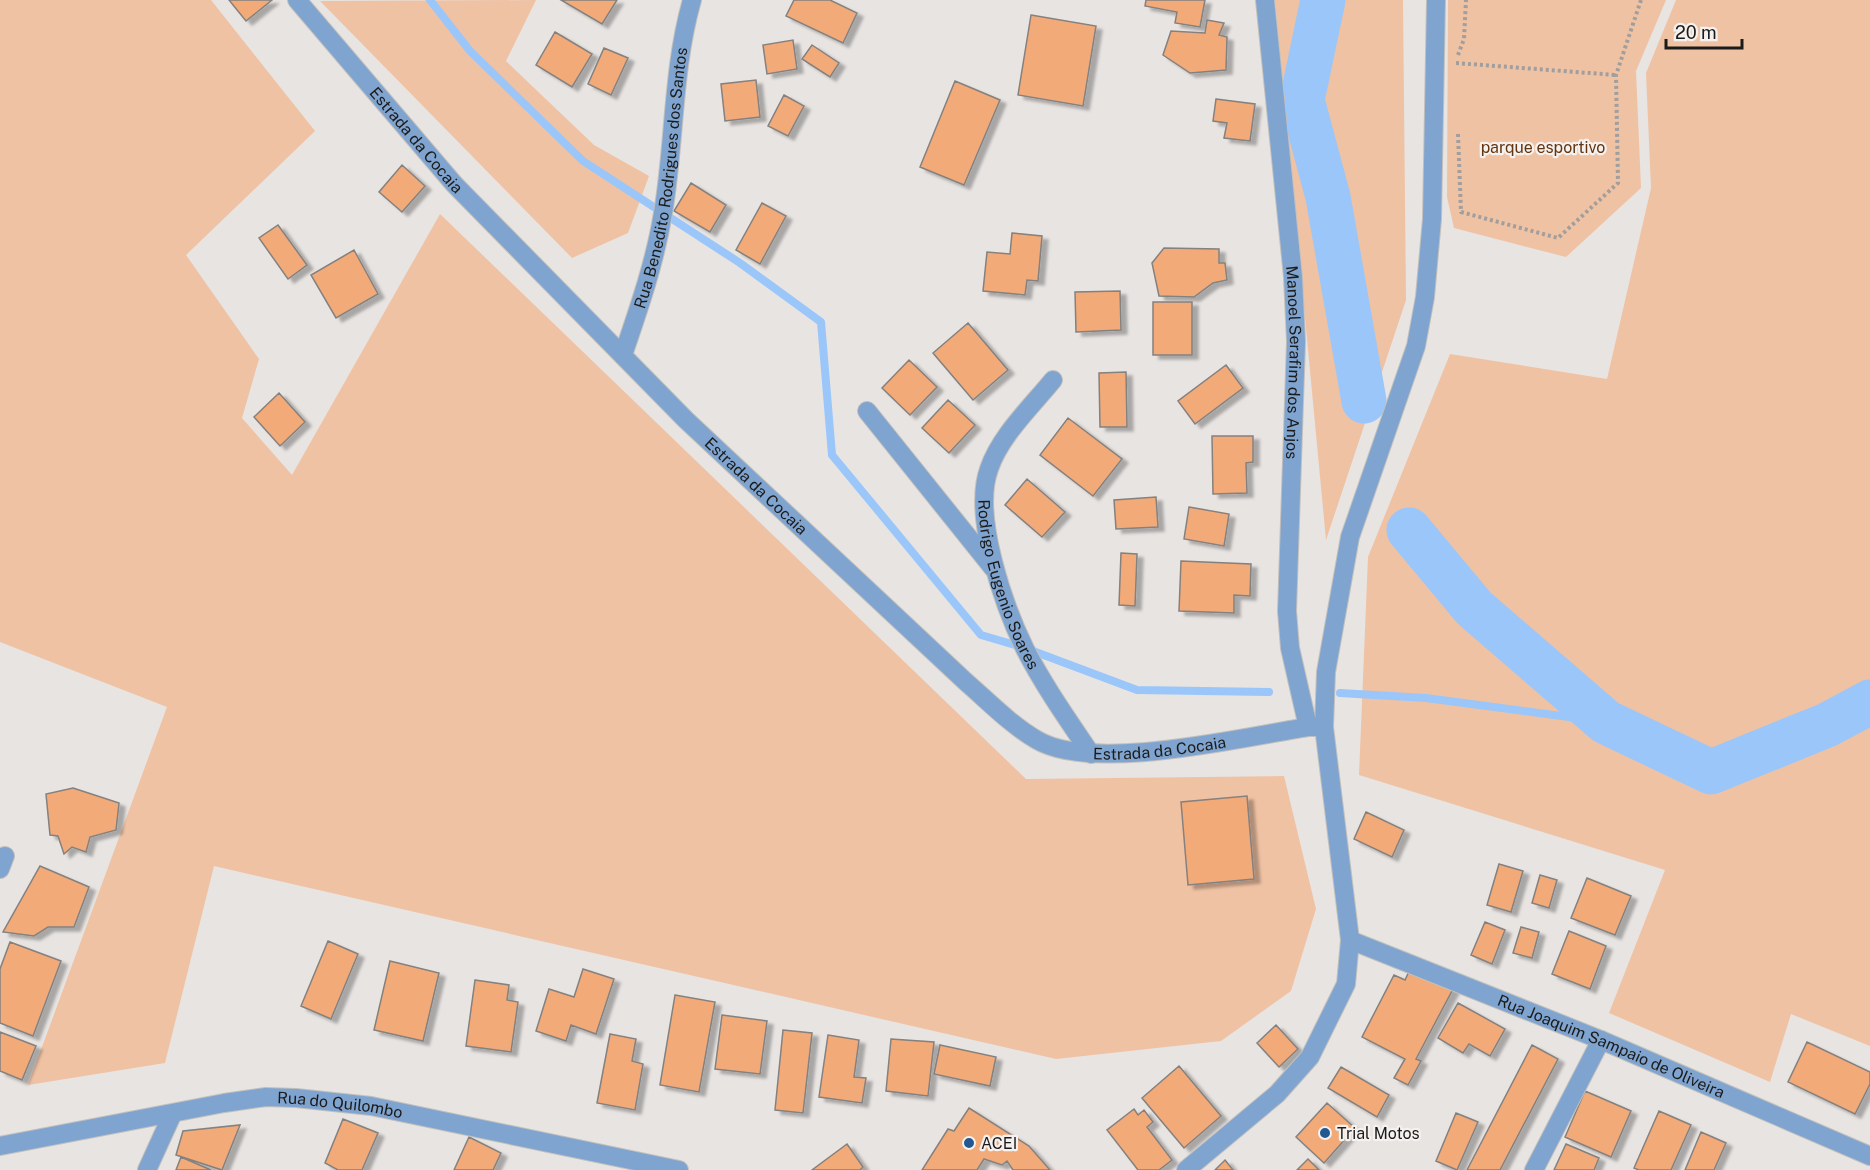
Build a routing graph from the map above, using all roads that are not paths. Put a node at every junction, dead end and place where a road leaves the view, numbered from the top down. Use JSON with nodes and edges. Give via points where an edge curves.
{"nodes":[{"id":1,"x":297,"y":0,"type":"edge"},
{"id":2,"x":692,"y":0,"type":"edge"},
{"id":3,"x":1265,"y":0,"type":"edge"},
{"id":4,"x":1436,"y":0,"type":"edge"},
{"id":5,"x":623,"y":355,"type":"junction"},
{"id":6,"x":1053,"y":380,"type":"dead end"},
{"id":7,"x":867,"y":411,"type":"dead end"},
{"id":8,"x":996,"y":572,"type":"junction"},
{"id":9,"x":1316,"y":727,"type":"junction"},
{"id":10,"x":1091,"y":754,"type":"junction"},
{"id":11,"x":1350,"y":940,"type":"junction"},
{"id":12,"x":1601,"y":1040,"type":"junction"},
{"id":13,"x":172,"y":1115,"type":"junction"},
{"id":14,"x":0,"y":1146,"type":"edge"},
{"id":15,"x":1870,"y":1156,"type":"edge"},
{"id":16,"x":147,"y":1170,"type":"edge"},
{"id":17,"x":679,"y":1170,"type":"edge"},
{"id":18,"x":1186,"y":1170,"type":"edge"},
{"id":19,"x":1534,"y":1170,"type":"edge"}],
"edges":[{"from":1,"to":5,"type":"street","name":"Estrada da Cocaia","via":[[454,184]]},
{"from":2,"to":5,"type":"street","name":"Rua Benedito Rodrigues dos Santos","via":[[677,76],[663,213],[646,285]]},
{"from":3,"to":9,"type":"street","name":"Manoel Serafim dos Anjos","via":[[1296,341],[1287,611],[1290,648]]},
{"from":4,"to":9,"type":"street","via":[[1432,219],[1425,297],[1416,346],[1350,537]]},
{"from":5,"to":10,"type":"street","name":"Estrada da Cocaia","via":[[686,420],[1009,721],[1057,749]]},
{"from":6,"to":8,"type":"street","name":"Rodrigo Eugenio Soares","via":[[1002,443],[989,469],[984,496]]},
{"from":7,"to":8,"type":"street"},
{"from":8,"to":10,"type":"street","name":"Rodrigo Eugenio Soares","via":[[1025,648]]},
{"from":9,"to":10,"type":"street","name":"Estrada da Cocaia","via":[[1145,753]]},
{"from":9,"to":11,"type":"street"},
{"from":11,"to":12,"type":"street","name":"Rua Joaquim Sampaio de Oliveira"},
{"from":11,"to":18,"type":"street","via":[[1346,984],[1310,1057],[1277,1094]]},
{"from":12,"to":15,"type":"street","name":"Rua Joaquim Sampaio de Oliveira"},
{"from":12,"to":19,"type":"street"},
{"from":13,"to":14,"type":"street","name":"Rua do Quilombo"},
{"from":13,"to":16,"type":"street"},
{"from":13,"to":17,"type":"street","name":"Rua do Quilombo","via":[[266,1097],[360,1105]]}]}
